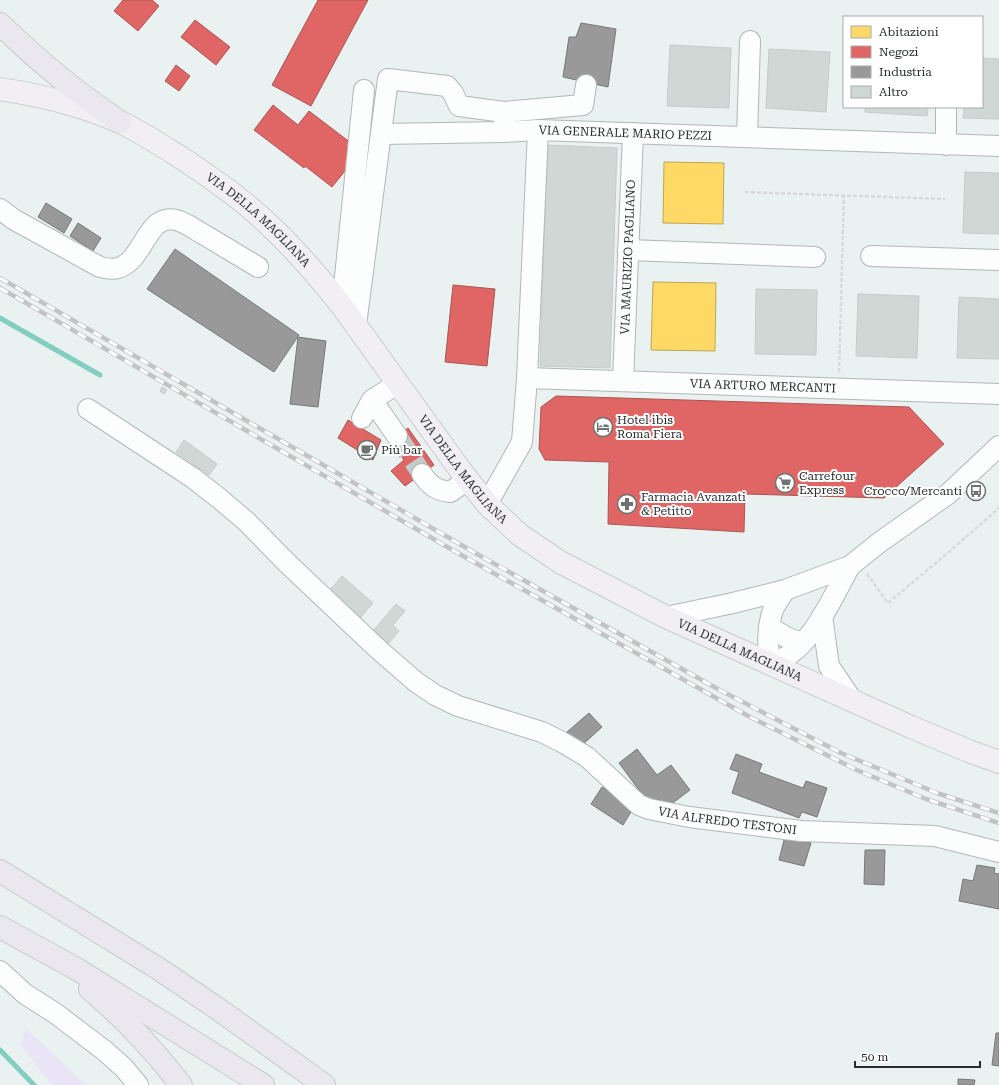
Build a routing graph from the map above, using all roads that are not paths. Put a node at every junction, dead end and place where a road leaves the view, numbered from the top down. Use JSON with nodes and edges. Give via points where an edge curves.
{"nodes":[{"id":1,"x":0,"y":24,"type":"edge"},
{"id":2,"x":750,"y":41,"type":"dead end"},
{"id":3,"x":586,"y":85,"type":"dead end"},
{"id":4,"x":0,"y":90,"type":"edge"},
{"id":5,"x":364,"y":90,"type":"dead end"},
{"id":6,"x":946,"y":108,"type":"edge"},
{"id":7,"x":504,"y":112,"type":"junction"},
{"id":8,"x":120,"y":122,"type":"junction"},
{"id":9,"x":538,"y":130,"type":"junction"},
{"id":10,"x":504,"y":132,"type":"junction"},
{"id":11,"x":633,"y":133,"type":"junction"},
{"id":12,"x":381,"y":134,"type":"junction"},
{"id":13,"x":747,"y":137,"type":"junction"},
{"id":14,"x":946,"y":144,"type":"junction"},
{"id":15,"x":999,"y":146,"type":"edge"},
{"id":16,"x":0,"y":209,"type":"edge"},
{"id":17,"x":628,"y":250,"type":"junction"},
{"id":18,"x":871,"y":256,"type":"dead end"},
{"id":19,"x":815,"y":257,"type":"dead end"},
{"id":20,"x":999,"y":260,"type":"edge"},
{"id":21,"x":258,"y":268,"type":"dead end"},
{"id":22,"x":342,"y":306,"type":"junction"},
{"id":23,"x":356,"y":324,"type":"junction"},
{"id":24,"x":527,"y":378,"type":"junction"},
{"id":25,"x":622,"y":381,"type":"junction"},
{"id":26,"x":397,"y":384,"type":"junction"},
{"id":27,"x":999,"y":394,"type":"edge"},
{"id":28,"x":372,"y":400,"type":"junction"},
{"id":29,"x":88,"y":409,"type":"dead end"},
{"id":30,"x":362,"y":418,"type":"dead end"},
{"id":31,"x":397,"y":436,"type":"tunnel mouth"},
{"id":32,"x":999,"y":446,"type":"edge"},
{"id":33,"x":422,"y":474,"type":"tunnel mouth"},
{"id":34,"x":468,"y":480,"type":"junction"},
{"id":35,"x":487,"y":504,"type":"junction"},
{"id":36,"x":850,"y":566,"type":"junction"},
{"id":37,"x":785,"y":590,"type":"junction"},
{"id":38,"x":822,"y":616,"type":"junction"},
{"id":39,"x":666,"y":617,"type":"junction"},
{"id":40,"x":769,"y":627,"type":"junction"},
{"id":41,"x":802,"y":643,"type":"junction"},
{"id":42,"x":769,"y":664,"type":"junction"},
{"id":43,"x":852,"y":700,"type":"junction"},
{"id":44,"x":999,"y":762,"type":"edge"},
{"id":45,"x":999,"y":852,"type":"edge"},
{"id":46,"x":0,"y":870,"type":"edge"},
{"id":47,"x":6,"y":930,"type":"edge"},
{"id":48,"x":0,"y":971,"type":"edge"},
{"id":49,"x":138,"y":1085,"type":"edge"},
{"id":50,"x":181,"y":1085,"type":"edge"},
{"id":51,"x":263,"y":1085,"type":"edge"},
{"id":52,"x":324,"y":1085,"type":"edge"}],
"edges":[{"from":1,"to":8,"type":"highway","via":[[63,80]]},
{"from":2,"to":13,"type":"street"},
{"from":3,"to":7,"type":"street","via":[[583,105]]},
{"from":4,"to":8,"type":"main road","name":"VIA DELLA MAGLIANA","via":[[71,105]]},
{"from":5,"to":22,"type":"street"},
{"from":6,"to":14,"type":"street"},
{"from":7,"to":10,"type":"street"},
{"from":7,"to":12,"type":"street","via":[[459,106],[454,93],[447,86],[388,79]]},
{"from":8,"to":22,"type":"main road","name":"VIA DELLA MAGLIANA","via":[[173,152],[238,198],[278,233]]},
{"from":9,"to":10,"type":"street"},
{"from":9,"to":11,"type":"street","name":"VIA GENERALE MARIO PEZZI"},
{"from":9,"to":24,"type":"street","name":"VIA GENERALE MARIO PEZZI"},
{"from":10,"to":12,"type":"street"},
{"from":11,"to":13,"type":"street","name":"VIA GENERALE MARIO PEZZI"},
{"from":11,"to":17,"type":"street","name":"VIA MAURIZIO PAGLIANO"},
{"from":12,"to":23,"type":"street"},
{"from":13,"to":14,"type":"street","name":"VIA GENERALE MARIO PEZZI"},
{"from":14,"to":15,"type":"street","name":"VIA GENERALE MARIO PEZZI"},
{"from":16,"to":21,"type":"street","via":[[100,267],[118,268],[126,264],[135,257],[154,226],[171,219],[184,223]]},
{"from":17,"to":19,"type":"street"},
{"from":17,"to":25,"type":"street","name":"VIA MAURIZIO PAGLIANO"},
{"from":18,"to":20,"type":"street"},
{"from":22,"to":23,"type":"main road","name":"VIA DELLA MAGLIANA"},
{"from":23,"to":26,"type":"main road","name":"VIA DELLA MAGLIANA"},
{"from":24,"to":25,"type":"street","name":"VIA ARTURO MERCANTI"},
{"from":24,"to":35,"type":"street","name":"VIA GENERALE MARIO PEZZI","via":[[522,442]]},
{"from":25,"to":27,"type":"street","name":"VIA ARTURO MERCANTI"},
{"from":26,"to":28,"type":"street"},
{"from":26,"to":34,"type":"main road","name":"VIA DELLA MAGLIANA"},
{"from":28,"to":30,"type":"street"},
{"from":28,"to":31,"type":"street"},
{"from":29,"to":45,"type":"street","name":"VIA ALFREDO TESTONI","via":[[193,478],[220,499],[416,682],[458,706],[542,732],[587,756],[639,804],[650,809],[689,817],[801,831],[935,836]]},
{"from":32,"to":36,"type":"street","via":[[948,494]]},
{"from":33,"to":34,"type":"street","via":[[438,490],[450,492]]},
{"from":34,"to":35,"type":"main road","name":"VIA DELLA MAGLIANA"},
{"from":35,"to":39,"type":"main road","name":"VIA DELLA MAGLIANA","via":[[520,535],[560,562]]},
{"from":36,"to":37,"type":"street"},
{"from":36,"to":38,"type":"street"},
{"from":37,"to":39,"type":"street"},
{"from":37,"to":40,"type":"street","via":[[773,609]]},
{"from":38,"to":41,"type":"street"},
{"from":38,"to":43,"type":"street","via":[[829,666]]},
{"from":39,"to":42,"type":"main road","name":"VIA DELLA MAGLIANA"},
{"from":40,"to":41,"type":"street"},
{"from":40,"to":42,"type":"street"},
{"from":41,"to":42,"type":"street","via":[[788,655]]},
{"from":42,"to":43,"type":"main road","name":"VIA DELLA MAGLIANA"},
{"from":43,"to":44,"type":"main road","name":"VIA DELLA MAGLIANA"},
{"from":46,"to":52,"type":"highway","via":[[180,983]]},
{"from":47,"to":50,"type":"highway","via":[[58,964],[102,1000],[156,1054]]},
{"from":47,"to":51,"type":"highway","via":[[75,968]]},
{"from":48,"to":49,"type":"street","via":[[25,994],[105,1051]]}]}
